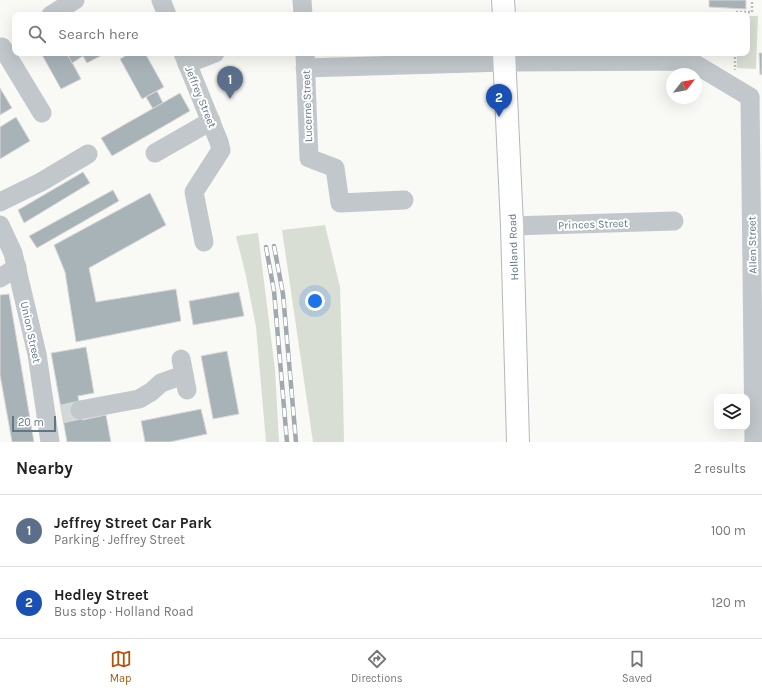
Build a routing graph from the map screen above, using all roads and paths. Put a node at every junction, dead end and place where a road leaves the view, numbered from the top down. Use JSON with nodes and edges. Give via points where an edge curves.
{"nodes":[{"id":1,"x":75,"y":0,"type":"edge"},
{"id":2,"x":161,"y":0,"type":"edge"},
{"id":3,"x":302,"y":0,"type":"edge"},
{"id":4,"x":503,"y":0,"type":"edge"},
{"id":5,"x":752,"y":0,"type":"edge"},
{"id":6,"x":56,"y":12,"type":"edge"},
{"id":7,"x":166,"y":12,"type":"edge"},
{"id":8,"x":303,"y":12,"type":"edge"},
{"id":9,"x":504,"y":12,"type":"edge"},
{"id":10,"x":735,"y":12,"type":"edge"},
{"id":11,"x":750,"y":12,"type":"edge"},
{"id":12,"x":750,"y":12,"type":"edge"},
{"id":13,"x":6,"y":45,"type":"edge"},
{"id":14,"x":197,"y":56,"type":"edge"},
{"id":15,"x":505,"y":57,"type":"edge"},
{"id":16,"x":185,"y":58,"type":"edge"},
{"id":17,"x":305,"y":60,"type":"edge"},
{"id":18,"x":756,"y":97,"type":"edge"},
{"id":19,"x":42,"y":113,"type":"dead end"},
{"id":20,"x":211,"y":121,"type":"junction"},
{"id":21,"x":155,"y":153,"type":"dead end"},
{"id":22,"x":88,"y":154,"type":"dead end"},
{"id":23,"x":404,"y":200,"type":"dead end"},
{"id":24,"x":0,"y":202,"type":"edge"},
{"id":25,"x":674,"y":221,"type":"dead end"},
{"id":26,"x":0,"y":225,"type":"edge"},
{"id":27,"x":512,"y":226,"type":"junction"},
{"id":28,"x":204,"y":242,"type":"dead end"},
{"id":29,"x":757,"y":246,"type":"edge"},
{"id":30,"x":17,"y":267,"type":"junction"},
{"id":31,"x":0,"y":278,"type":"edge"},
{"id":32,"x":184,"y":375,"type":"dead end"},
{"id":33,"x":758,"y":395,"type":"edge"},
{"id":34,"x":80,"y":410,"type":"tunnel mouth"},
{"id":35,"x":50,"y":442,"type":"edge"},
{"id":36,"x":518,"y":442,"type":"edge"},
{"id":37,"x":754,"y":442,"type":"edge"}],
"edges":[{"from":1,"to":6,"type":"street"},
{"from":2,"to":7,"type":"street"},
{"from":3,"to":8,"type":"street"},
{"from":4,"to":9,"type":"main road"},
{"from":5,"to":12,"type":"path"},
{"from":10,"to":11,"type":"path"},
{"from":13,"to":19,"type":"street"},
{"from":14,"to":16,"type":"street"},
{"from":15,"to":17,"type":"street"},
{"from":15,"to":18,"type":"street","via":[[690,61]]},
{"from":15,"to":27,"type":"main road","name":"Holland Road"},
{"from":16,"to":20,"type":"street","name":"Jeffrey Street"},
{"from":17,"to":23,"type":"street","name":"Lucerne Street","via":[[309,158],[335,168],[340,204]]},
{"from":18,"to":29,"type":"street","name":"Allen Street"},
{"from":20,"to":21,"type":"street"},
{"from":20,"to":28,"type":"street","name":"Jeffrey Street","via":[[221,150],[194,192]]},
{"from":22,"to":24,"type":"street","via":[[41,182]]},
{"from":25,"to":27,"type":"street","name":"Princes Street"},
{"from":26,"to":30,"type":"street","name":"Union Street"},
{"from":27,"to":36,"type":"main road","name":"Holland Road"},
{"from":29,"to":33,"type":"street","name":"Allen Street"},
{"from":30,"to":31,"type":"street"},
{"from":30,"to":35,"type":"street","name":"Union Street","via":[[54,415]]},
{"from":32,"to":34,"type":"street","via":[[161,384],[139,399]]},
{"from":33,"to":37,"type":"street","name":"Allen Street"}]}
